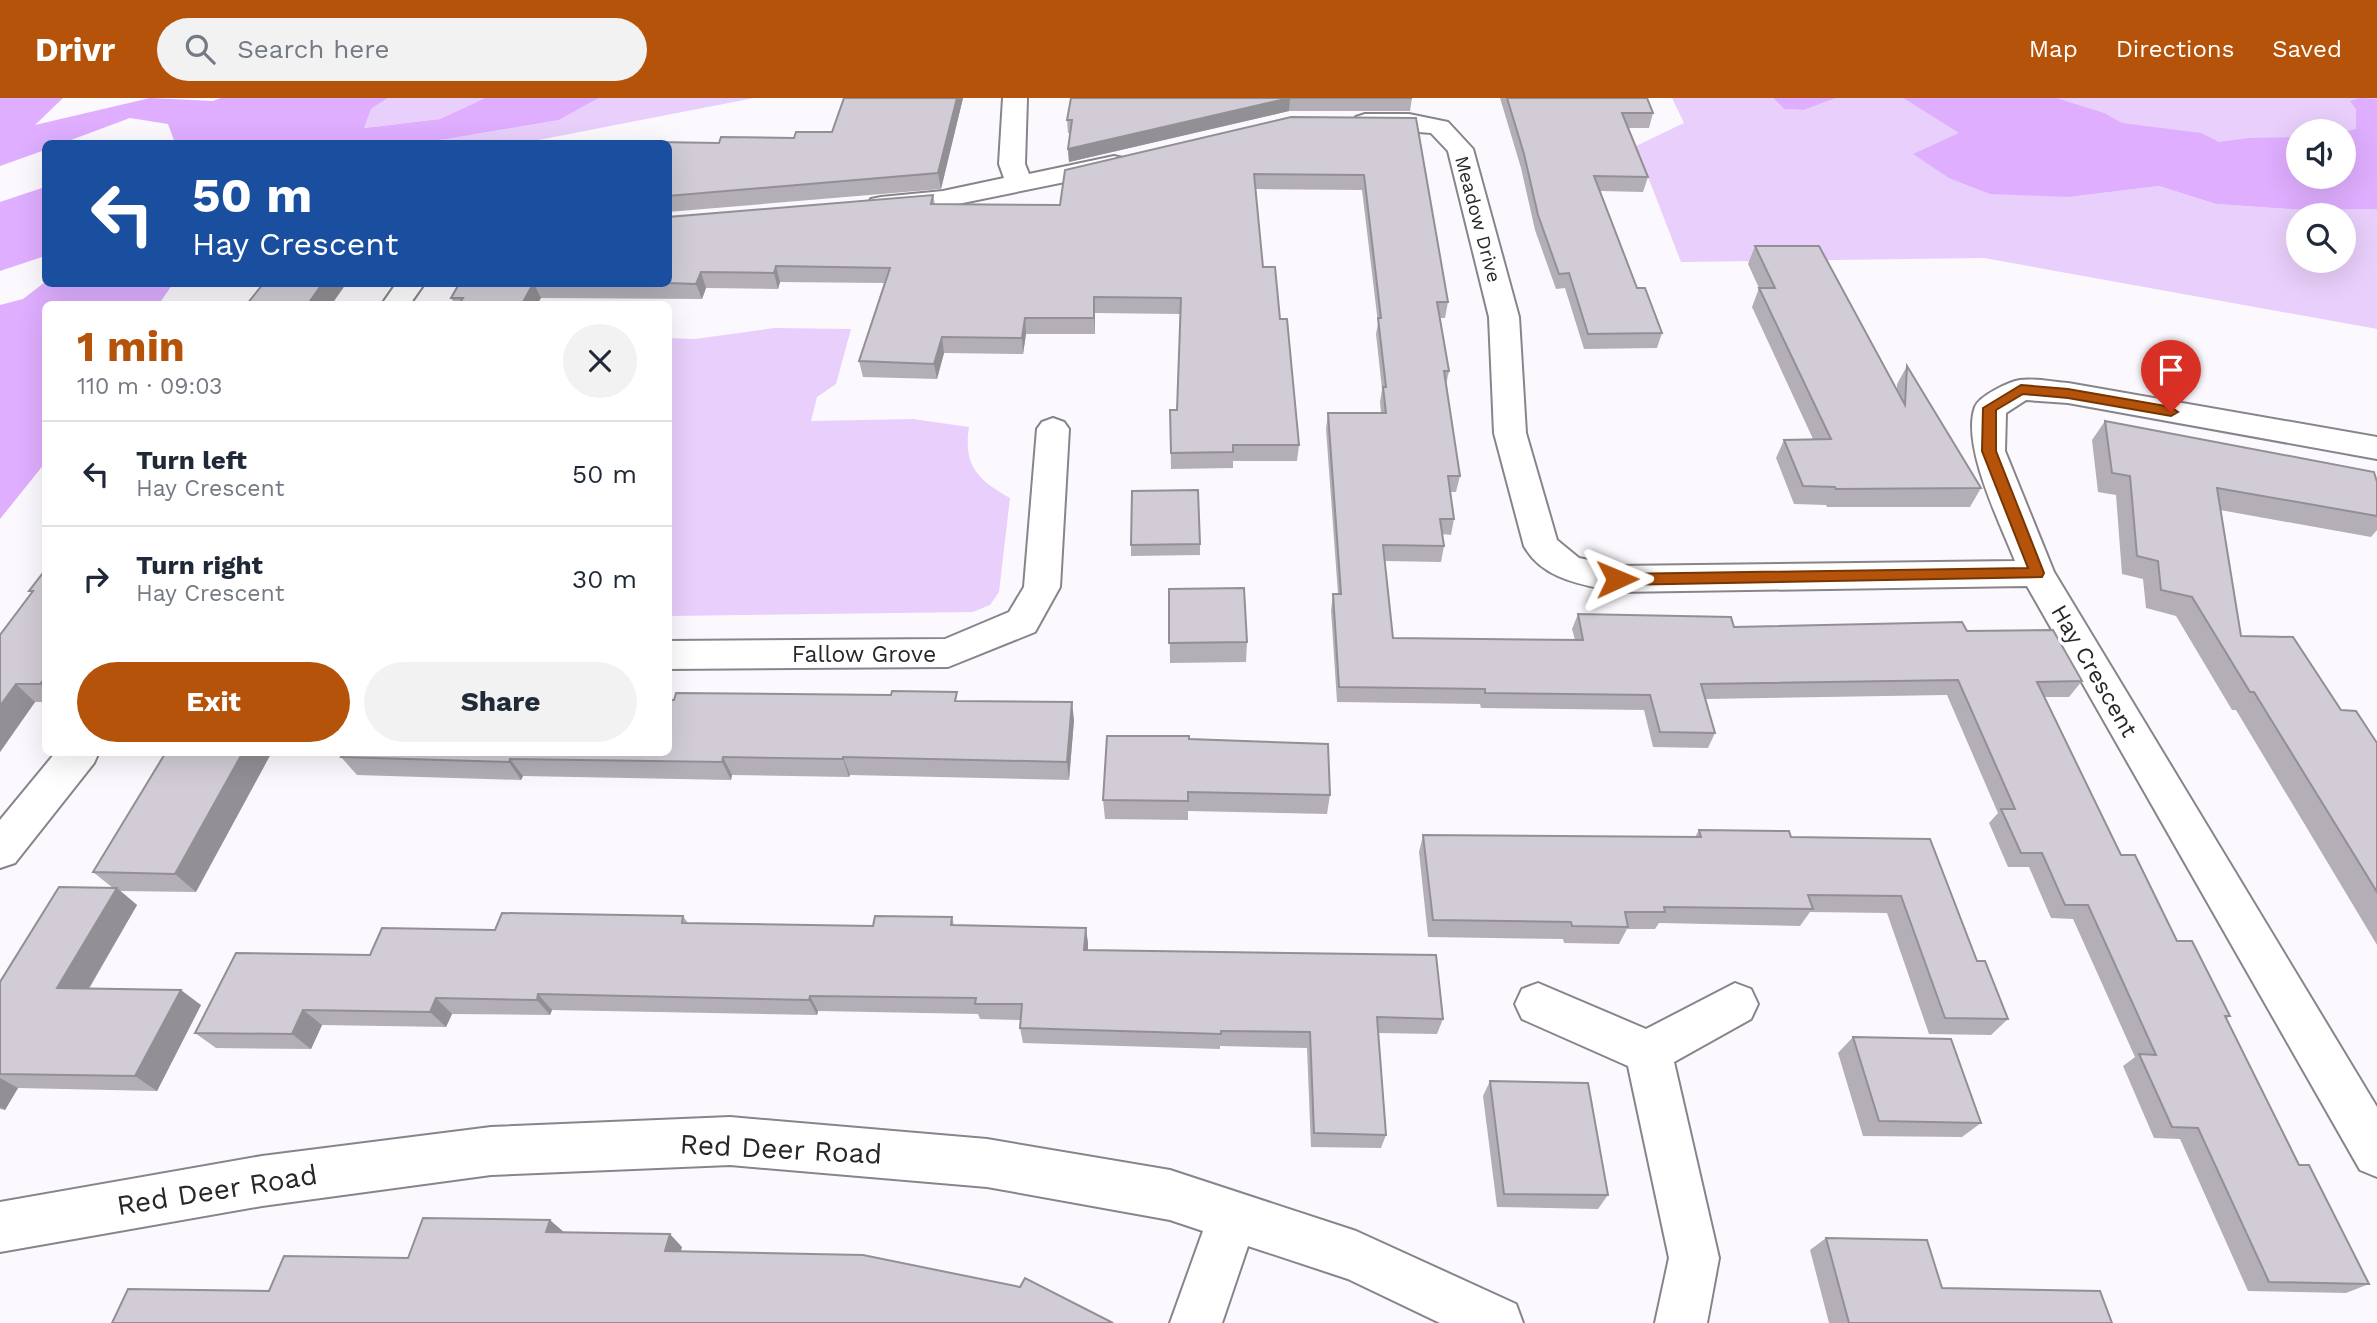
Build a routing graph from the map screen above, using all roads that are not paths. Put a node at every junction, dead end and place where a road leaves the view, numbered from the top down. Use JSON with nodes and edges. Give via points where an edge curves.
{"nodes":[{"id":1,"x":1015,"y":98,"type":"edge"},
{"id":2,"x":1343,"y":122,"type":"edge"},
{"id":3,"x":1140,"y":157,"type":"edge"},
{"id":4,"x":1020,"y":185,"type":"junction"},
{"id":5,"x":847,"y":208,"type":"edge"},
{"id":6,"x":1053,"y":429,"type":"dead end"},
{"id":7,"x":2377,"y":448,"type":"edge"},
{"id":8,"x":2037,"y":573,"type":"junction"},
{"id":9,"x":672,"y":655,"type":"edge"},
{"id":10,"x":76,"y":756,"type":"edge"},
{"id":11,"x":0,"y":850,"type":"edge"},
{"id":12,"x":1538,"y":1003,"type":"dead end"},
{"id":13,"x":1735,"y":1004,"type":"dead end"},
{"id":14,"x":1648,"y":1052,"type":"junction"},
{"id":15,"x":2377,"y":1153,"type":"edge"},
{"id":16,"x":1233,"y":1216,"type":"junction"},
{"id":17,"x":0,"y":1227,"type":"edge"},
{"id":18,"x":1196,"y":1323,"type":"edge"},
{"id":19,"x":1497,"y":1323,"type":"edge"},
{"id":20,"x":1681,"y":1323,"type":"edge"}],
"edges":[{"from":1,"to":4,"type":"street","via":[[1012,163]]},
{"from":2,"to":8,"type":"street","name":"Meadow Drive","via":[[1439,127],[1460,149],[1504,317],[1510,433],[1541,546],[1569,568],[1617,579]]},
{"from":3,"to":4,"type":"street"},
{"from":4,"to":5,"type":"street","via":[[943,199]]},
{"from":6,"to":9,"type":"street","name":"Fallow Grove","via":[[1042,587],[1022,622],[948,653]]},
{"from":7,"to":8,"type":"street","name":"Hay Crescent","via":[[2068,393],[2021,390],[1990,408],[1989,451]]},
{"from":8,"to":15,"type":"street","name":"Hay Crescent"},
{"from":10,"to":11,"type":"street"},
{"from":12,"to":14,"type":"street"},
{"from":13,"to":14,"type":"street"},
{"from":14,"to":20,"type":"street","via":[[1694,1258]]},
{"from":16,"to":17,"type":"street","name":"Red Deer Road","via":[[1170,1195],[987,1163],[730,1140],[491,1150],[262,1181]]},
{"from":16,"to":18,"type":"street"},
{"from":16,"to":19,"type":"street","name":"Red Deer Road","via":[[1356,1256]]}]}
